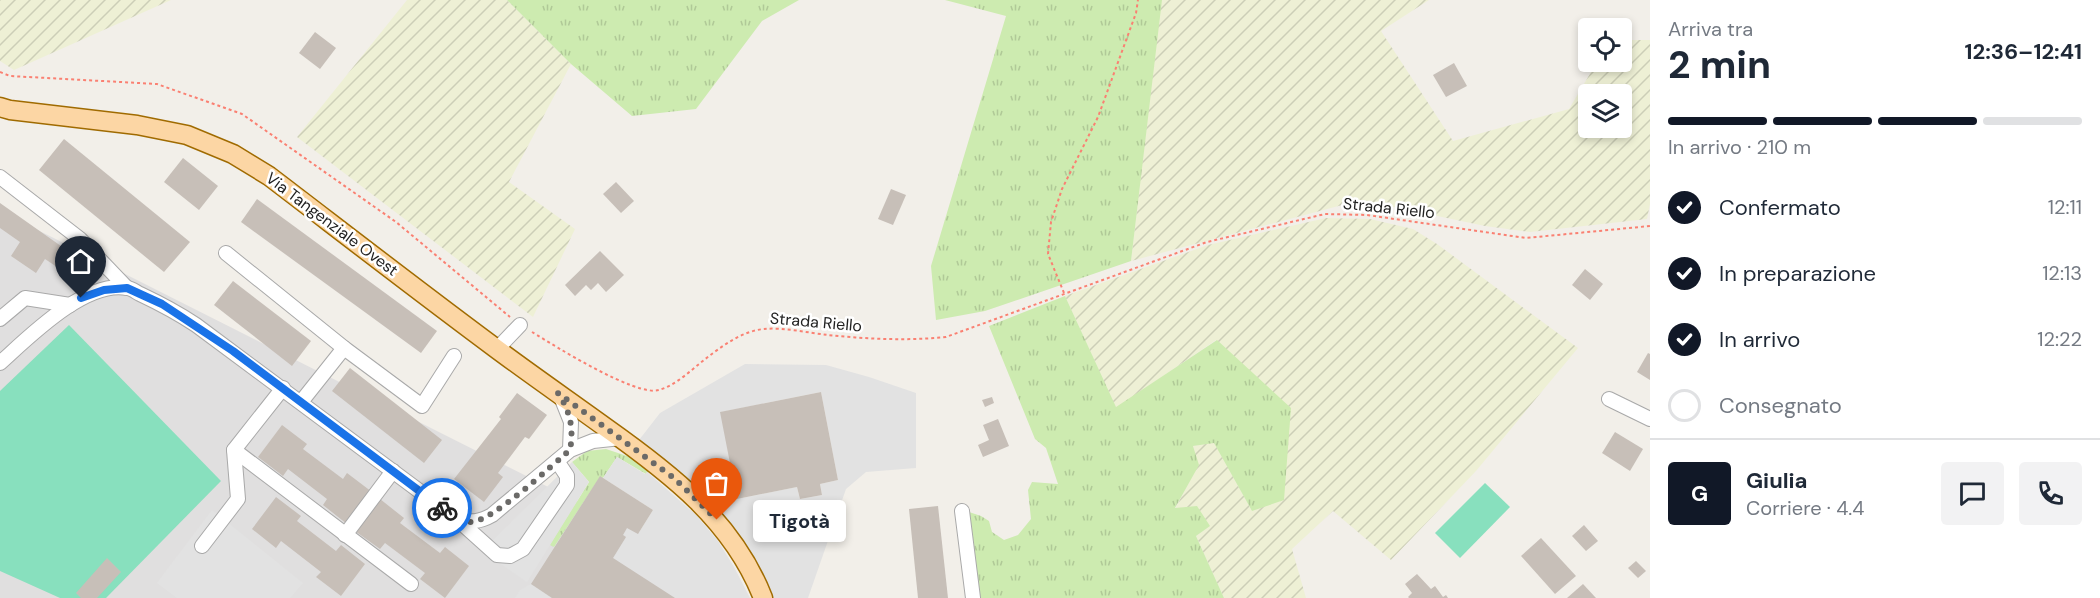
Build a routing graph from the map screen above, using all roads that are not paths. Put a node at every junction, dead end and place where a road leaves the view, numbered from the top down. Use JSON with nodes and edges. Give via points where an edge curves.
{"nodes":[{"id":1,"x":0,"y":107,"type":"edge"},
{"id":2,"x":0,"y":177,"type":"edge"},
{"id":3,"x":226,"y":253,"type":"dead end"},
{"id":4,"x":127,"y":288,"type":"junction"},
{"id":5,"x":70,"y":305,"type":"junction"},
{"id":6,"x":0,"y":319,"type":"edge"},
{"id":7,"x":520,"y":325,"type":"road end"},
{"id":8,"x":344,"y":348,"type":"junction"},
{"id":9,"x":497,"y":349,"type":"junction"},
{"id":10,"x":454,"y":356,"type":"dead end"},
{"id":11,"x":0,"y":363,"type":"edge"},
{"id":12,"x":283,"y":388,"type":"junction"},
{"id":13,"x":558,"y":393,"type":"junction"},
{"id":14,"x":1609,"y":399,"type":"dead end"},
{"id":15,"x":301,"y":402,"type":"junction"},
{"id":16,"x":1650,"y":419,"type":"edge"},
{"id":17,"x":621,"y":438,"type":"junction"},
{"id":18,"x":234,"y":450,"type":"junction"},
{"id":19,"x":570,"y":450,"type":"junction"},
{"id":20,"x":557,"y":461,"type":"junction"},
{"id":21,"x":393,"y":471,"type":"junction"},
{"id":22,"x":962,"y":511,"type":"dead end"},
{"id":23,"x":457,"y":519,"type":"junction"},
{"id":24,"x":345,"y":535,"type":"junction"},
{"id":25,"x":202,"y":546,"type":"dead end"},
{"id":26,"x":411,"y":584,"type":"dead end"},
{"id":27,"x":763,"y":598,"type":"edge"},
{"id":28,"x":973,"y":598,"type":"edge"}],
"edges":[{"from":1,"to":9,"type":"main road","name":"Via Tangenziale Ovest","via":[[187,135],[233,154],[269,176]]},
{"from":2,"to":4,"type":"street","via":[[80,239]]},
{"from":3,"to":8,"type":"street"},
{"from":4,"to":5,"type":"street","via":[[104,290]]},
{"from":4,"to":12,"type":"street","via":[[196,325]]},
{"from":5,"to":6,"type":"street","via":[[25,298]]},
{"from":5,"to":11,"type":"street"},
{"from":7,"to":9,"type":"street"},
{"from":8,"to":10,"type":"street","via":[[422,406]]},
{"from":8,"to":15,"type":"street"},
{"from":9,"to":13,"type":"main road","name":"Via Tangenziale Ovest"},
{"from":12,"to":15,"type":"street"},
{"from":12,"to":18,"type":"street"},
{"from":13,"to":17,"type":"main road","name":"Via Tangenziale Ovest"},
{"from":13,"to":19,"type":"street","via":[[571,422]]},
{"from":14,"to":16,"type":"street"},
{"from":15,"to":21,"type":"street"},
{"from":17,"to":19,"type":"street","via":[[594,441]]},
{"from":17,"to":27,"type":"main road","name":"Via Tangenziale Ovest","via":[[684,486],[711,513],[740,553]]},
{"from":18,"to":24,"type":"street"},
{"from":18,"to":25,"type":"street","via":[[238,499]]},
{"from":19,"to":20,"type":"street"},
{"from":20,"to":23,"type":"street","via":[[486,518],[473,522]]},
{"from":20,"to":23,"type":"street","via":[[567,476],[567,485],[523,549],[510,556],[497,555]]},
{"from":21,"to":23,"type":"street"},
{"from":21,"to":24,"type":"street"},
{"from":22,"to":28,"type":"street"},
{"from":24,"to":26,"type":"street"}]}
